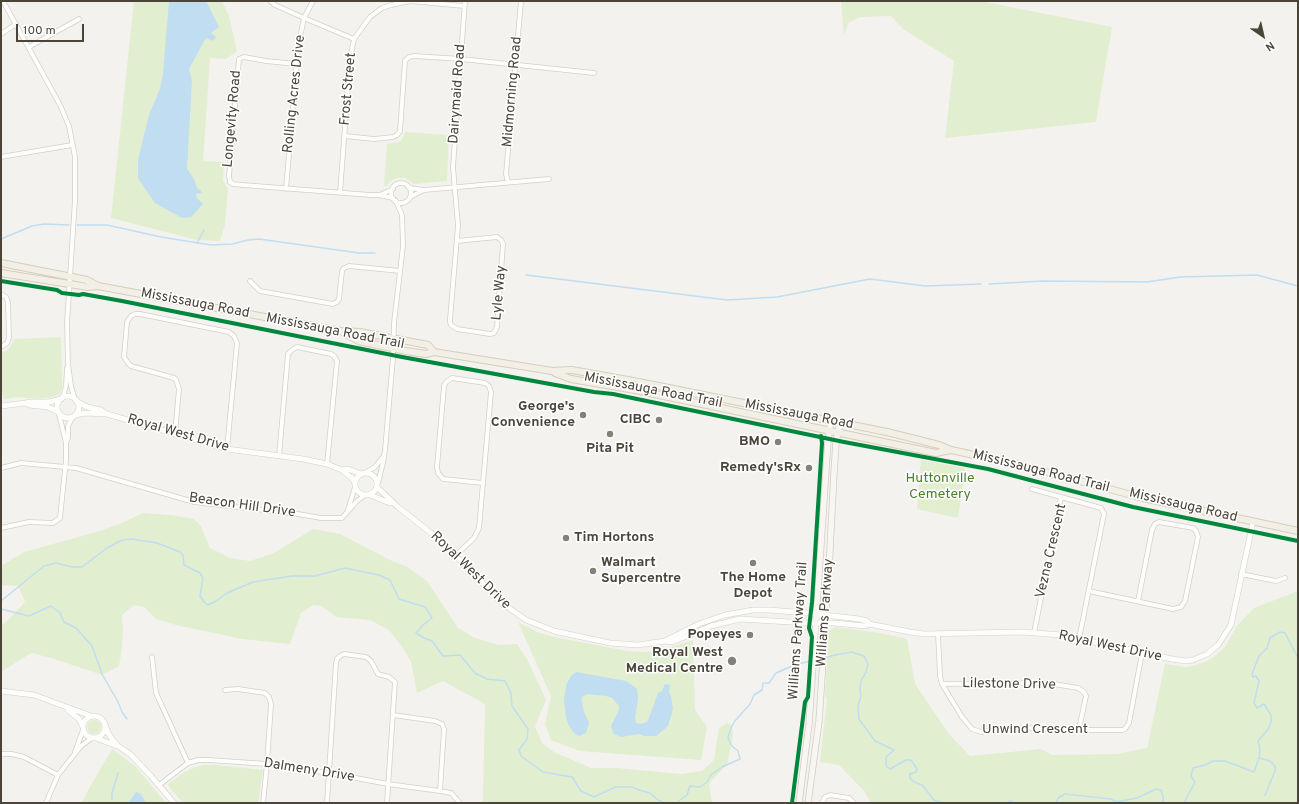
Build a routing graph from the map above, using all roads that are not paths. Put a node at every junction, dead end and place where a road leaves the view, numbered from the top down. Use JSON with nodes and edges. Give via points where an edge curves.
{"nodes":[{"id":1,"x":3,"y":1,"type":"edge"},
{"id":2,"x":270,"y":1,"type":"edge"},
{"id":3,"x":313,"y":1,"type":"edge"},
{"id":4,"x":521,"y":1,"type":"edge"},
{"id":5,"x":465,"y":3,"type":"edge"},
{"id":6,"x":304,"y":18,"type":"junction"},
{"id":7,"x":79,"y":19,"type":"dead end"},
{"id":8,"x":16,"y":24,"type":"junction"},
{"id":9,"x":1,"y":34,"type":"edge"},
{"id":10,"x":354,"y":39,"type":"junction"},
{"id":11,"x":29,"y":47,"type":"junction"},
{"id":12,"x":461,"y":60,"type":"junction"},
{"id":13,"x":296,"y":64,"type":"junction"},
{"id":14,"x":516,"y":64,"type":"junction"},
{"id":15,"x":594,"y":72,"type":"dead end"},
{"id":16,"x":345,"y":136,"type":"junction"},
{"id":17,"x":72,"y":145,"type":"junction"},
{"id":18,"x":1,"y":157,"type":"edge"},
{"id":19,"x":549,"y":179,"type":"dead end"},
{"id":20,"x":508,"y":182,"type":"junction"},
{"id":21,"x":454,"y":187,"type":"junction"},
{"id":22,"x":409,"y":188,"type":"junction"},
{"id":23,"x":286,"y":189,"type":"junction"},
{"id":24,"x":392,"y":189,"type":"junction"},
{"id":25,"x":424,"y":190,"type":"junction"},
{"id":26,"x":340,"y":193,"type":"junction"},
{"id":27,"x":379,"y":195,"type":"junction"},
{"id":28,"x":410,"y":197,"type":"junction"},
{"id":29,"x":394,"y":200,"type":"junction"},
{"id":30,"x":406,"y":202,"type":"junction"},
{"id":31,"x":402,"y":215,"type":"junction"},
{"id":32,"x":457,"y":241,"type":"junction"},
{"id":33,"x":1,"y":263,"type":"edge"},
{"id":34,"x":400,"y":271,"type":"junction"},
{"id":35,"x":1,"y":272,"type":"edge"},
{"id":36,"x":69,"y":280,"type":"junction"},
{"id":37,"x":250,"y":281,"type":"dead end"},
{"id":38,"x":1,"y":294,"type":"edge"},
{"id":39,"x":340,"y":331,"type":"junction"},
{"id":40,"x":394,"y":339,"type":"junction"},
{"id":41,"x":1,"y":347,"type":"edge"},
{"id":42,"x":393,"y":348,"type":"junction"},
{"id":43,"x":434,"y":352,"type":"junction"},
{"id":44,"x":68,"y":364,"type":"junction"},
{"id":45,"x":552,"y":371,"type":"junction"},
{"id":46,"x":62,"y":399,"type":"junction"},
{"id":47,"x":76,"y":400,"type":"junction"},
{"id":48,"x":26,"y":403,"type":"junction"},
{"id":49,"x":1,"y":406,"type":"edge"},
{"id":50,"x":59,"y":413,"type":"junction"},
{"id":51,"x":108,"y":414,"type":"junction"},
{"id":52,"x":74,"y":416,"type":"junction"},
{"id":53,"x":831,"y":421,"type":"junction"},
{"id":54,"x":840,"y":423,"type":"junction"},
{"id":55,"x":829,"y":430,"type":"junction"},
{"id":56,"x":838,"y":432,"type":"junction"},
{"id":57,"x":174,"y":434,"type":"junction"},
{"id":58,"x":66,"y":443,"type":"junction"},
{"id":59,"x":227,"y":449,"type":"junction"},
{"id":60,"x":951,"y":450,"type":"junction"},
{"id":61,"x":384,"y":454,"type":"junction"},
{"id":62,"x":279,"y":456,"type":"junction"},
{"id":63,"x":327,"y":464,"type":"junction"},
{"id":64,"x":65,"y":467,"type":"junction"},
{"id":65,"x":1,"y":468,"type":"edge"},
{"id":66,"x":342,"y":470,"type":"junction"},
{"id":67,"x":363,"y":473,"type":"junction"},
{"id":68,"x":483,"y":483,"type":"junction"},
{"id":69,"x":377,"y":485,"type":"junction"},
{"id":70,"x":355,"y":486,"type":"junction"},
{"id":71,"x":1032,"y":489,"type":"dead end"},
{"id":72,"x":368,"y":495,"type":"junction"},
{"id":73,"x":1061,"y":497,"type":"junction"},
{"id":74,"x":398,"y":507,"type":"junction"},
{"id":75,"x":348,"y":511,"type":"junction"},
{"id":76,"x":1253,"y":522,"type":"junction"},
{"id":77,"x":1,"y":528,"type":"edge"},
{"id":78,"x":1298,"y":531,"type":"edge"},
{"id":79,"x":455,"y":556,"type":"junction"},
{"id":80,"x":1241,"y":574,"type":"junction"},
{"id":81,"x":1285,"y":578,"type":"dead end"},
{"id":82,"x":1089,"y":590,"type":"junction"},
{"id":83,"x":1138,"y":601,"type":"junction"},
{"id":84,"x":817,"y":614,"type":"junction"},
{"id":85,"x":826,"y":616,"type":"junction"},
{"id":86,"x":816,"y":623,"type":"junction"},
{"id":87,"x":825,"y":623,"type":"junction"},
{"id":88,"x":869,"y":624,"type":"junction"},
{"id":89,"x":1034,"y":633,"type":"junction"},
{"id":90,"x":938,"y":634,"type":"junction"},
{"id":91,"x":1079,"y":639,"type":"junction"},
{"id":92,"x":665,"y":642,"type":"junction"},
{"id":93,"x":1142,"y":653,"type":"junction"},
{"id":94,"x":152,"y":657,"type":"dead end"},
{"id":95,"x":942,"y":684,"type":"junction"},
{"id":96,"x":225,"y":690,"type":"dead end"},
{"id":97,"x":1,"y":692,"type":"edge"},
{"id":98,"x":64,"y":707,"type":"junction"},
{"id":99,"x":393,"y":715,"type":"junction"},
{"id":100,"x":91,"y":716,"type":"junction"},
{"id":101,"x":105,"y":724,"type":"junction"},
{"id":102,"x":83,"y":729,"type":"junction"},
{"id":103,"x":1079,"y":729,"type":"junction"},
{"id":104,"x":94,"y":738,"type":"junction"},
{"id":105,"x":118,"y":746,"type":"junction"},
{"id":106,"x":1,"y":754,"type":"edge"},
{"id":107,"x":73,"y":756,"type":"junction"},
{"id":108,"x":188,"y":763,"type":"junction"},
{"id":109,"x":268,"y":764,"type":"junction"},
{"id":110,"x":329,"y":773,"type":"junction"},
{"id":111,"x":58,"y":776,"type":"junction"},
{"id":112,"x":388,"y":784,"type":"junction"},
{"id":113,"x":159,"y":785,"type":"junction"},
{"id":114,"x":440,"y":790,"type":"junction"},
{"id":115,"x":46,"y":803,"type":"edge"},
{"id":116,"x":174,"y":803,"type":"edge"},
{"id":117,"x":263,"y":803,"type":"edge"},
{"id":118,"x":327,"y":803,"type":"edge"},
{"id":119,"x":387,"y":803,"type":"edge"},
{"id":120,"x":460,"y":803,"type":"edge"},
{"id":121,"x":799,"y":803,"type":"edge"},
{"id":122,"x":808,"y":803,"type":"edge"},
{"id":123,"x":822,"y":803,"type":"edge"},
{"id":124,"x":854,"y":803,"type":"edge"}],
"edges":[{"from":1,"to":8,"type":"street"},
{"from":2,"to":6,"type":"street"},
{"from":3,"to":6,"type":"street","name":"Rolling Acres Drive"},
{"from":4,"to":14,"type":"street","name":"Midmorning Road"},
{"from":5,"to":10,"type":"street","name":"Frost Street","via":[[410,1],[391,5],[370,17]]},
{"from":5,"to":12,"type":"street","name":"Dairymaid Road"},
{"from":6,"to":10,"type":"street"},
{"from":6,"to":13,"type":"street","name":"Rolling Acres Drive"},
{"from":7,"to":11,"type":"street"},
{"from":8,"to":9,"type":"street"},
{"from":8,"to":11,"type":"street"},
{"from":10,"to":16,"type":"street","name":"Frost Street","via":[[350,59]]},
{"from":11,"to":17,"type":"street","via":[[60,105],[69,126]]},
{"from":12,"to":14,"type":"street"},
{"from":12,"to":16,"type":"street","via":[[414,56],[407,58],[400,131],[397,135],[374,139]]},
{"from":12,"to":21,"type":"street","name":"Dairymaid Road","via":[[453,166]]},
{"from":13,"to":23,"type":"street","name":"Rolling Acres Drive"},
{"from":13,"to":23,"type":"street","name":"Longevity Road","via":[[266,62],[244,56],[239,59],[231,145],[230,182]]},
{"from":14,"to":15,"type":"street"},
{"from":14,"to":20,"type":"street","name":"Midmorning Road","via":[[506,174]]},
{"from":16,"to":26,"type":"street","name":"Frost Street"},
{"from":17,"to":18,"type":"street"},
{"from":17,"to":36,"type":"street","via":[[75,157],[75,200]]},
{"from":19,"to":20,"type":"street"},
{"from":20,"to":21,"type":"street"},
{"from":21,"to":25,"type":"street"},
{"from":21,"to":32,"type":"street","name":"Lyle Way"},
{"from":22,"to":24,"type":"street","via":[[400,184]]},
{"from":22,"to":25,"type":"street"},
{"from":22,"to":28,"type":"street"},
{"from":23,"to":26,"type":"street","name":"Longevity Road"},
{"from":24,"to":27,"type":"street","name":"Longevity Road"},
{"from":24,"to":29,"type":"street"},
{"from":25,"to":28,"type":"street"},
{"from":26,"to":27,"type":"street","name":"Longevity Road"},
{"from":27,"to":29,"type":"street","name":"Longevity Road"},
{"from":28,"to":30,"type":"street"},
{"from":29,"to":30,"type":"street"},
{"from":29,"to":31,"type":"street"},
{"from":30,"to":31,"type":"street"},
{"from":31,"to":34,"type":"street"},
{"from":32,"to":32,"type":"street","name":"Lyle Way","via":[[451,325],[457,329],[494,333],[497,327],[503,244],[497,237]]},
{"from":33,"to":36,"type":"main road","name":"Mississauga Road"},
{"from":34,"to":37,"type":"street","via":[[349,266],[344,268],[341,273],[339,299],[333,304],[260,290]]},
{"from":34,"to":40,"type":"street"},
{"from":35,"to":36,"type":"main road","name":"Mississauga Road"},
{"from":36,"to":39,"type":"main road","name":"Mississauga Road","via":[[88,287],[98,286]]},
{"from":36,"to":44,"type":"street"},
{"from":38,"to":41,"type":"street","via":[[8,302],[9,338]]},
{"from":39,"to":40,"type":"main road","name":"Mississauga Road"},
{"from":39,"to":42,"type":"main road","name":"Mississauga Road","via":[[359,341]]},
{"from":40,"to":42,"type":"street"},
{"from":40,"to":43,"type":"main road","name":"Mississauga Road","via":[[428,345]]},
{"from":42,"to":43,"type":"main road","name":"Mississauga Road","via":[[426,354]]},
{"from":42,"to":61,"type":"street"},
{"from":43,"to":45,"type":"main road","name":"Mississauga Road"},
{"from":44,"to":46,"type":"street"},
{"from":44,"to":47,"type":"street"},
{"from":45,"to":53,"type":"main road","name":"Mississauga Road","via":[[572,370],[618,378]]},
{"from":45,"to":55,"type":"main road","name":"Mississauga Road","via":[[571,379]]},
{"from":46,"to":47,"type":"street","via":[[67,397]]},
{"from":46,"to":48,"type":"street"},
{"from":46,"to":50,"type":"street","via":[[57,406]]},
{"from":47,"to":51,"type":"street","name":"Royal West Drive","via":[[87,407]]},
{"from":47,"to":52,"type":"street","via":[[78,410]]},
{"from":48,"to":49,"type":"street"},
{"from":48,"to":50,"type":"street","via":[[48,407]]},
{"from":50,"to":52,"type":"street","via":[[66,418]]},
{"from":50,"to":58,"type":"street"},
{"from":51,"to":52,"type":"street","name":"Royal West Drive","via":[[86,413]]},
{"from":51,"to":57,"type":"street","name":"Royal West Drive"},
{"from":52,"to":58,"type":"street","via":[[68,426]]},
{"from":53,"to":54,"type":"main road","name":"Mississauga Road"},
{"from":53,"to":55,"type":"main road","name":"Williams Parkway"},
{"from":54,"to":56,"type":"main road","name":"Williams Parkway"},
{"from":54,"to":60,"type":"main road","name":"Mississauga Road","via":[[939,445]]},
{"from":55,"to":56,"type":"main road","name":"Mississauga Road"},
{"from":55,"to":84,"type":"main road","name":"Williams Parkway"},
{"from":56,"to":60,"type":"main road","name":"Mississauga Road","via":[[936,453]]},
{"from":56,"to":85,"type":"main road","name":"Williams Parkway"},
{"from":57,"to":59,"type":"street","name":"Royal West Drive"},
{"from":57,"to":59,"type":"street","via":[[179,390],[176,380],[131,366],[124,357],[127,322],[135,314],[229,332],[234,336],[237,343]]},
{"from":58,"to":64,"type":"street"},
{"from":59,"to":62,"type":"street","name":"Royal West Drive"},
{"from":60,"to":76,"type":"main road","name":"Mississauga Road","via":[[1016,464],[1143,498]]},
{"from":61,"to":67,"type":"street","via":[[375,467]]},
{"from":61,"to":69,"type":"street"},
{"from":62,"to":63,"type":"street","name":"Royal West Drive"},
{"from":62,"to":63,"type":"street","via":[[288,354],[297,347],[331,354],[337,361]]},
{"from":63,"to":66,"type":"street","name":"Royal West Drive"},
{"from":64,"to":65,"type":"street","name":"Beacon Hill Drive","via":[[21,463]]},
{"from":64,"to":75,"type":"street","name":"Beacon Hill Drive","via":[[89,471],[194,502],[330,518],[342,518]]},
{"from":64,"to":77,"type":"street","via":[[61,514],[58,520],[50,523],[29,522]]},
{"from":66,"to":67,"type":"street","name":"Royal West Drive"},
{"from":66,"to":70,"type":"street","name":"Royal West Drive","via":[[353,479]]},
{"from":67,"to":69,"type":"street","via":[[375,476]]},
{"from":67,"to":70,"type":"street","via":[[357,478]]},
{"from":68,"to":68,"type":"street","via":[[491,389],[484,383],[452,378],[444,386],[438,473],[443,479]]},
{"from":68,"to":79,"type":"street","via":[[479,532]]},
{"from":69,"to":72,"type":"street","via":[[376,491]]},
{"from":69,"to":74,"type":"street","name":"Royal West Drive"},
{"from":70,"to":72,"type":"street","via":[[359,493]]},
{"from":70,"to":75,"type":"street"},
{"from":71,"to":73,"type":"street"},
{"from":72,"to":74,"type":"street","name":"Royal West Drive"},
{"from":72,"to":75,"type":"street","name":"Beacon Hill Drive","via":[[360,498]]},
{"from":73,"to":82,"type":"street","name":"Vezna Crescent","via":[[1100,508],[1104,514]]},
{"from":73,"to":89,"type":"street","name":"Vezna Crescent"},
{"from":74,"to":79,"type":"street","name":"Royal West Drive","via":[[435,535]]},
{"from":76,"to":78,"type":"main road","name":"Mississauga Road"},
{"from":76,"to":80,"type":"street","name":"Royal West Drive"},
{"from":79,"to":92,"type":"street","name":"Royal West Drive","via":[[502,603],[526,620],[542,627],[620,644]]},
{"from":80,"to":81,"type":"street","via":[[1276,581]]},
{"from":80,"to":93,"type":"street","name":"Royal West Drive","via":[[1231,625],[1213,650],[1200,658],[1186,661]]},
{"from":82,"to":83,"type":"street"},
{"from":82,"to":91,"type":"street","name":"Vezna Crescent"},
{"from":83,"to":83,"type":"street","via":[[1173,609],[1183,605],[1198,536],[1196,530],[1159,522],[1155,524]]},
{"from":84,"to":85,"type":"street","name":"Royal West Drive"},
{"from":84,"to":86,"type":"main road","name":"Williams Parkway"},
{"from":84,"to":92,"type":"street","name":"Royal West Drive","via":[[764,610],[735,612],[711,619]]},
{"from":85,"to":87,"type":"main road","name":"Williams Parkway"},
{"from":85,"to":88,"type":"street","name":"Royal West Drive","via":[[859,619]]},
{"from":86,"to":87,"type":"street","name":"Royal West Drive"},
{"from":86,"to":92,"type":"street","name":"Royal West Drive","via":[[735,620],[711,626],[672,642]]},
{"from":86,"to":121,"type":"main road","name":"Williams Parkway","via":[[810,724]]},
{"from":87,"to":88,"type":"street","name":"Royal West Drive","via":[[865,626]]},
{"from":87,"to":122,"type":"main road","name":"Williams Parkway","via":[[819,721]]},
{"from":88,"to":90,"type":"street","name":"Royal West Drive","via":[[910,632]]},
{"from":89,"to":90,"type":"street","name":"Royal West Drive"},
{"from":89,"to":91,"type":"street","name":"Royal West Drive"},
{"from":90,"to":95,"type":"street","name":"Unwind Crescent"},
{"from":91,"to":93,"type":"street","name":"Royal West Drive"},
{"from":93,"to":103,"type":"street","name":"Unwind Crescent","via":[[1127,726],[1122,730]]},
{"from":94,"to":108,"type":"street","via":[[156,693]]},
{"from":95,"to":103,"type":"street","name":"Unwind Crescent","via":[[962,718],[976,731],[1018,728]]},
{"from":95,"to":103,"type":"street","name":"Lilestone Drive","via":[[1048,683],[1078,688],[1086,696]]},
{"from":96,"to":109,"type":"street","via":[[259,691],[269,697],[271,704]]},
{"from":97,"to":98,"type":"street","via":[[34,695]]},
{"from":98,"to":100,"type":"street"},
{"from":98,"to":102,"type":"street","via":[[78,719]]},
{"from":99,"to":110,"type":"street","via":[[393,679],[378,674],[366,657],[344,654],[340,656],[336,663]]},
{"from":99,"to":112,"type":"street"},
{"from":99,"to":114,"type":"street","via":[[442,724],[444,729]]},
{"from":100,"to":101,"type":"street","via":[[98,716]]},
{"from":100,"to":102,"type":"street","via":[[86,719]]},
{"from":101,"to":104,"type":"street","via":[[104,731],[99,737]]},
{"from":101,"to":105,"type":"street"},
{"from":102,"to":104,"type":"street","via":[[86,735]]},
{"from":102,"to":107,"type":"street"},
{"from":104,"to":105,"type":"street"},
{"from":104,"to":107,"type":"street","via":[[83,744]]},
{"from":105,"to":113,"type":"street","via":[[130,754]]},
{"from":106,"to":111,"type":"street","via":[[24,757]]},
{"from":107,"to":111,"type":"street"},
{"from":108,"to":109,"type":"street","name":"Dalmeny Drive","via":[[209,760]]},
{"from":108,"to":113,"type":"street","name":"Dalmeny Drive"},
{"from":109,"to":110,"type":"street","name":"Dalmeny Drive"},
{"from":109,"to":117,"type":"street"},
{"from":110,"to":112,"type":"street","name":"Dalmeny Drive"},
{"from":110,"to":118,"type":"street"},
{"from":111,"to":115,"type":"street"},
{"from":112,"to":114,"type":"street","name":"Dalmeny Drive"},
{"from":112,"to":119,"type":"street"},
{"from":113,"to":116,"type":"street"},
{"from":114,"to":120,"type":"street","name":"Dalmeny Drive","via":[[451,792]]},
{"from":123,"to":124,"type":"street","via":[[825,797],[830,795],[848,798]]}]}
